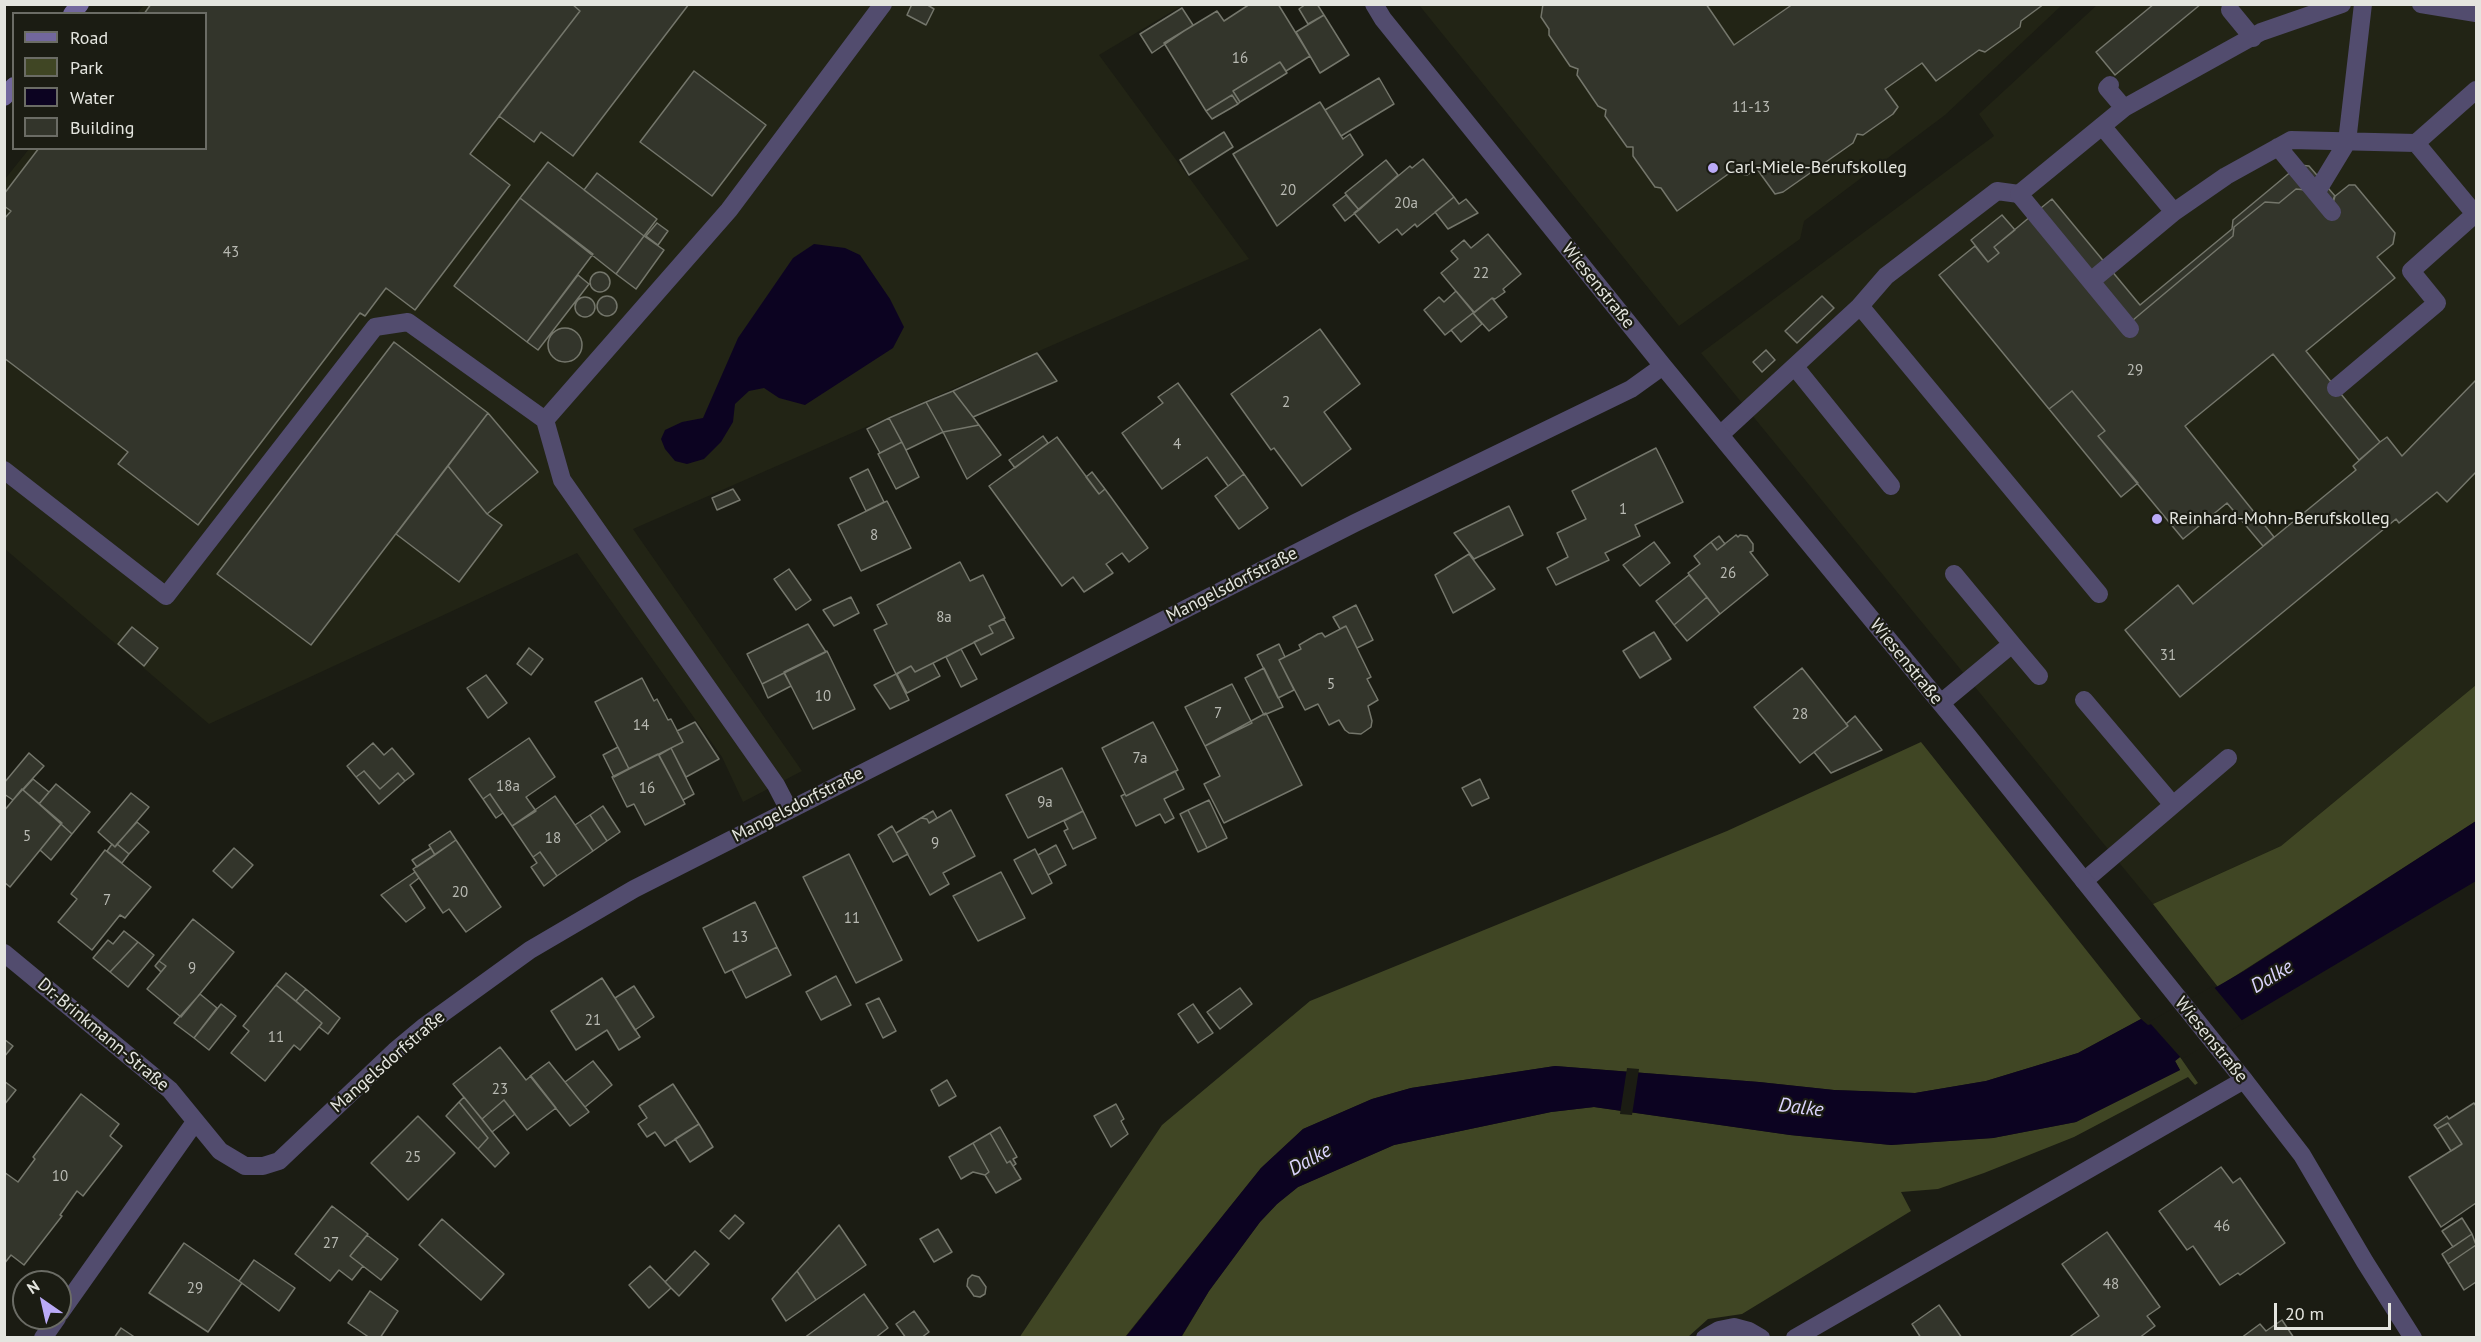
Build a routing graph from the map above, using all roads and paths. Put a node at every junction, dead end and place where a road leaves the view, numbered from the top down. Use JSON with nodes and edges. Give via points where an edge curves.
{"nodes":[{"id":1,"x":883,"y":4,"type":"edge"},
{"id":2,"x":1374,"y":4,"type":"edge"},
{"id":3,"x":2342,"y":4,"type":"edge"},
{"id":4,"x":2363,"y":4,"type":"edge"},
{"id":5,"x":2421,"y":4,"type":"edge"},
{"id":6,"x":2230,"y":10,"type":"dead end"},
{"id":7,"x":2476,"y":13,"type":"edge"},
{"id":8,"x":2253,"y":38,"type":"junction"},
{"id":9,"x":2110,"y":85,"type":"dead end"},
{"id":10,"x":2476,"y":90,"type":"edge"},
{"id":11,"x":2124,"y":108,"type":"junction"},
{"id":12,"x":2102,"y":126,"type":"junction"},
{"id":13,"x":2347,"y":142,"type":"junction"},
{"id":14,"x":2416,"y":143,"type":"junction"},
{"id":15,"x":2277,"y":147,"type":"junction"},
{"id":16,"x":2019,"y":194,"type":"junction"},
{"id":17,"x":2316,"y":194,"type":"junction"},
{"id":18,"x":2174,"y":212,"type":"junction"},
{"id":19,"x":2332,"y":212,"type":"dead end"},
{"id":20,"x":2476,"y":214,"type":"edge"},
{"id":21,"x":2091,"y":281,"type":"junction"},
{"id":22,"x":1860,"y":306,"type":"junction"},
{"id":23,"x":2130,"y":329,"type":"dead end"},
{"id":24,"x":1662,"y":366,"type":"junction"},
{"id":25,"x":1795,"y":367,"type":"junction"},
{"id":26,"x":2336,"y":388,"type":"dead end"},
{"id":27,"x":545,"y":420,"type":"junction"},
{"id":28,"x":1720,"y":435,"type":"junction"},
{"id":29,"x":4,"y":470,"type":"edge"},
{"id":30,"x":1891,"y":486,"type":"dead end"},
{"id":31,"x":1954,"y":574,"type":"dead end"},
{"id":32,"x":2099,"y":594,"type":"dead end"},
{"id":33,"x":2012,"y":644,"type":"junction"},
{"id":34,"x":2039,"y":676,"type":"dead end"},
{"id":35,"x":2085,"y":700,"type":"dead end"},
{"id":36,"x":1941,"y":703,"type":"junction"},
{"id":37,"x":2228,"y":758,"type":"dead end"},
{"id":38,"x":2174,"y":805,"type":"junction"},
{"id":39,"x":789,"y":810,"type":"junction"},
{"id":40,"x":2084,"y":881,"type":"junction"},
{"id":41,"x":4,"y":953,"type":"edge"},
{"id":42,"x":2244,"y":1080,"type":"junction"},
{"id":43,"x":195,"y":1122,"type":"junction"},
{"id":44,"x":72,"y":1297,"type":"edge"},
{"id":45,"x":1705,"y":1338,"type":"edge"},
{"id":46,"x":1761,"y":1338,"type":"edge"},
{"id":47,"x":1795,"y":1338,"type":"edge"},
{"id":48,"x":2412,"y":1338,"type":"edge"}],
"edges":[{"from":1,"to":27,"type":"street","via":[[729,210]]},
{"from":2,"to":24,"type":"street","name":"Wiesenstraße"},
{"from":3,"to":8,"type":"street"},
{"from":4,"to":13,"type":"street"},
{"from":5,"to":7,"type":"street"},
{"from":6,"to":8,"type":"street"},
{"from":8,"to":11,"type":"street"},
{"from":9,"to":11,"type":"street","via":[[2107,88]]},
{"from":10,"to":14,"type":"street"},
{"from":11,"to":12,"type":"street"},
{"from":12,"to":16,"type":"street"},
{"from":12,"to":18,"type":"street"},
{"from":13,"to":14,"type":"street"},
{"from":13,"to":15,"type":"street","via":[[2291,140]]},
{"from":13,"to":17,"type":"street"},
{"from":14,"to":20,"type":"street"},
{"from":15,"to":17,"type":"street"},
{"from":15,"to":18,"type":"street"},
{"from":16,"to":21,"type":"street"},
{"from":16,"to":22,"type":"street","via":[[1997,191],[1886,276]]},
{"from":17,"to":19,"type":"street"},
{"from":18,"to":21,"type":"street"},
{"from":20,"to":26,"type":"street","via":[[2411,271],[2437,303]]},
{"from":21,"to":23,"type":"street"},
{"from":22,"to":25,"type":"street"},
{"from":22,"to":32,"type":"street"},
{"from":24,"to":28,"type":"street","name":"Wiesenstraße"},
{"from":24,"to":39,"type":"street","name":"Mangelsdorfstraße","via":[[1630,389],[1355,523]]},
{"from":25,"to":28,"type":"street"},
{"from":25,"to":30,"type":"street"},
{"from":27,"to":29,"type":"street","via":[[408,322],[375,327],[166,596]]},
{"from":27,"to":39,"type":"street","via":[[562,480],[769,775]]},
{"from":28,"to":36,"type":"street","name":"Wiesenstraße"},
{"from":31,"to":33,"type":"street"},
{"from":33,"to":34,"type":"street"},
{"from":33,"to":36,"type":"street"},
{"from":35,"to":38,"type":"street"},
{"from":36,"to":40,"type":"street","name":"Wiesenstraße"},
{"from":37,"to":38,"type":"street"},
{"from":38,"to":40,"type":"street"},
{"from":39,"to":43,"type":"street","name":"Mangelsdorfstraße","via":[[634,889],[530,950],[395,1051],[279,1161],[245,1166],[220,1151]]},
{"from":40,"to":42,"type":"street","name":"Wiesenstraße"},
{"from":41,"to":43,"type":"street","name":"Dr.-Brinkmann-Straße","via":[[170,1089]]},
{"from":42,"to":47,"type":"street"},
{"from":42,"to":48,"type":"street","name":"Wiesenstraße","via":[[2302,1155]]},
{"from":43,"to":44,"type":"street"},
{"from":45,"to":46,"type":"street","via":[[1734,1328],[1749,1330]]}]}
